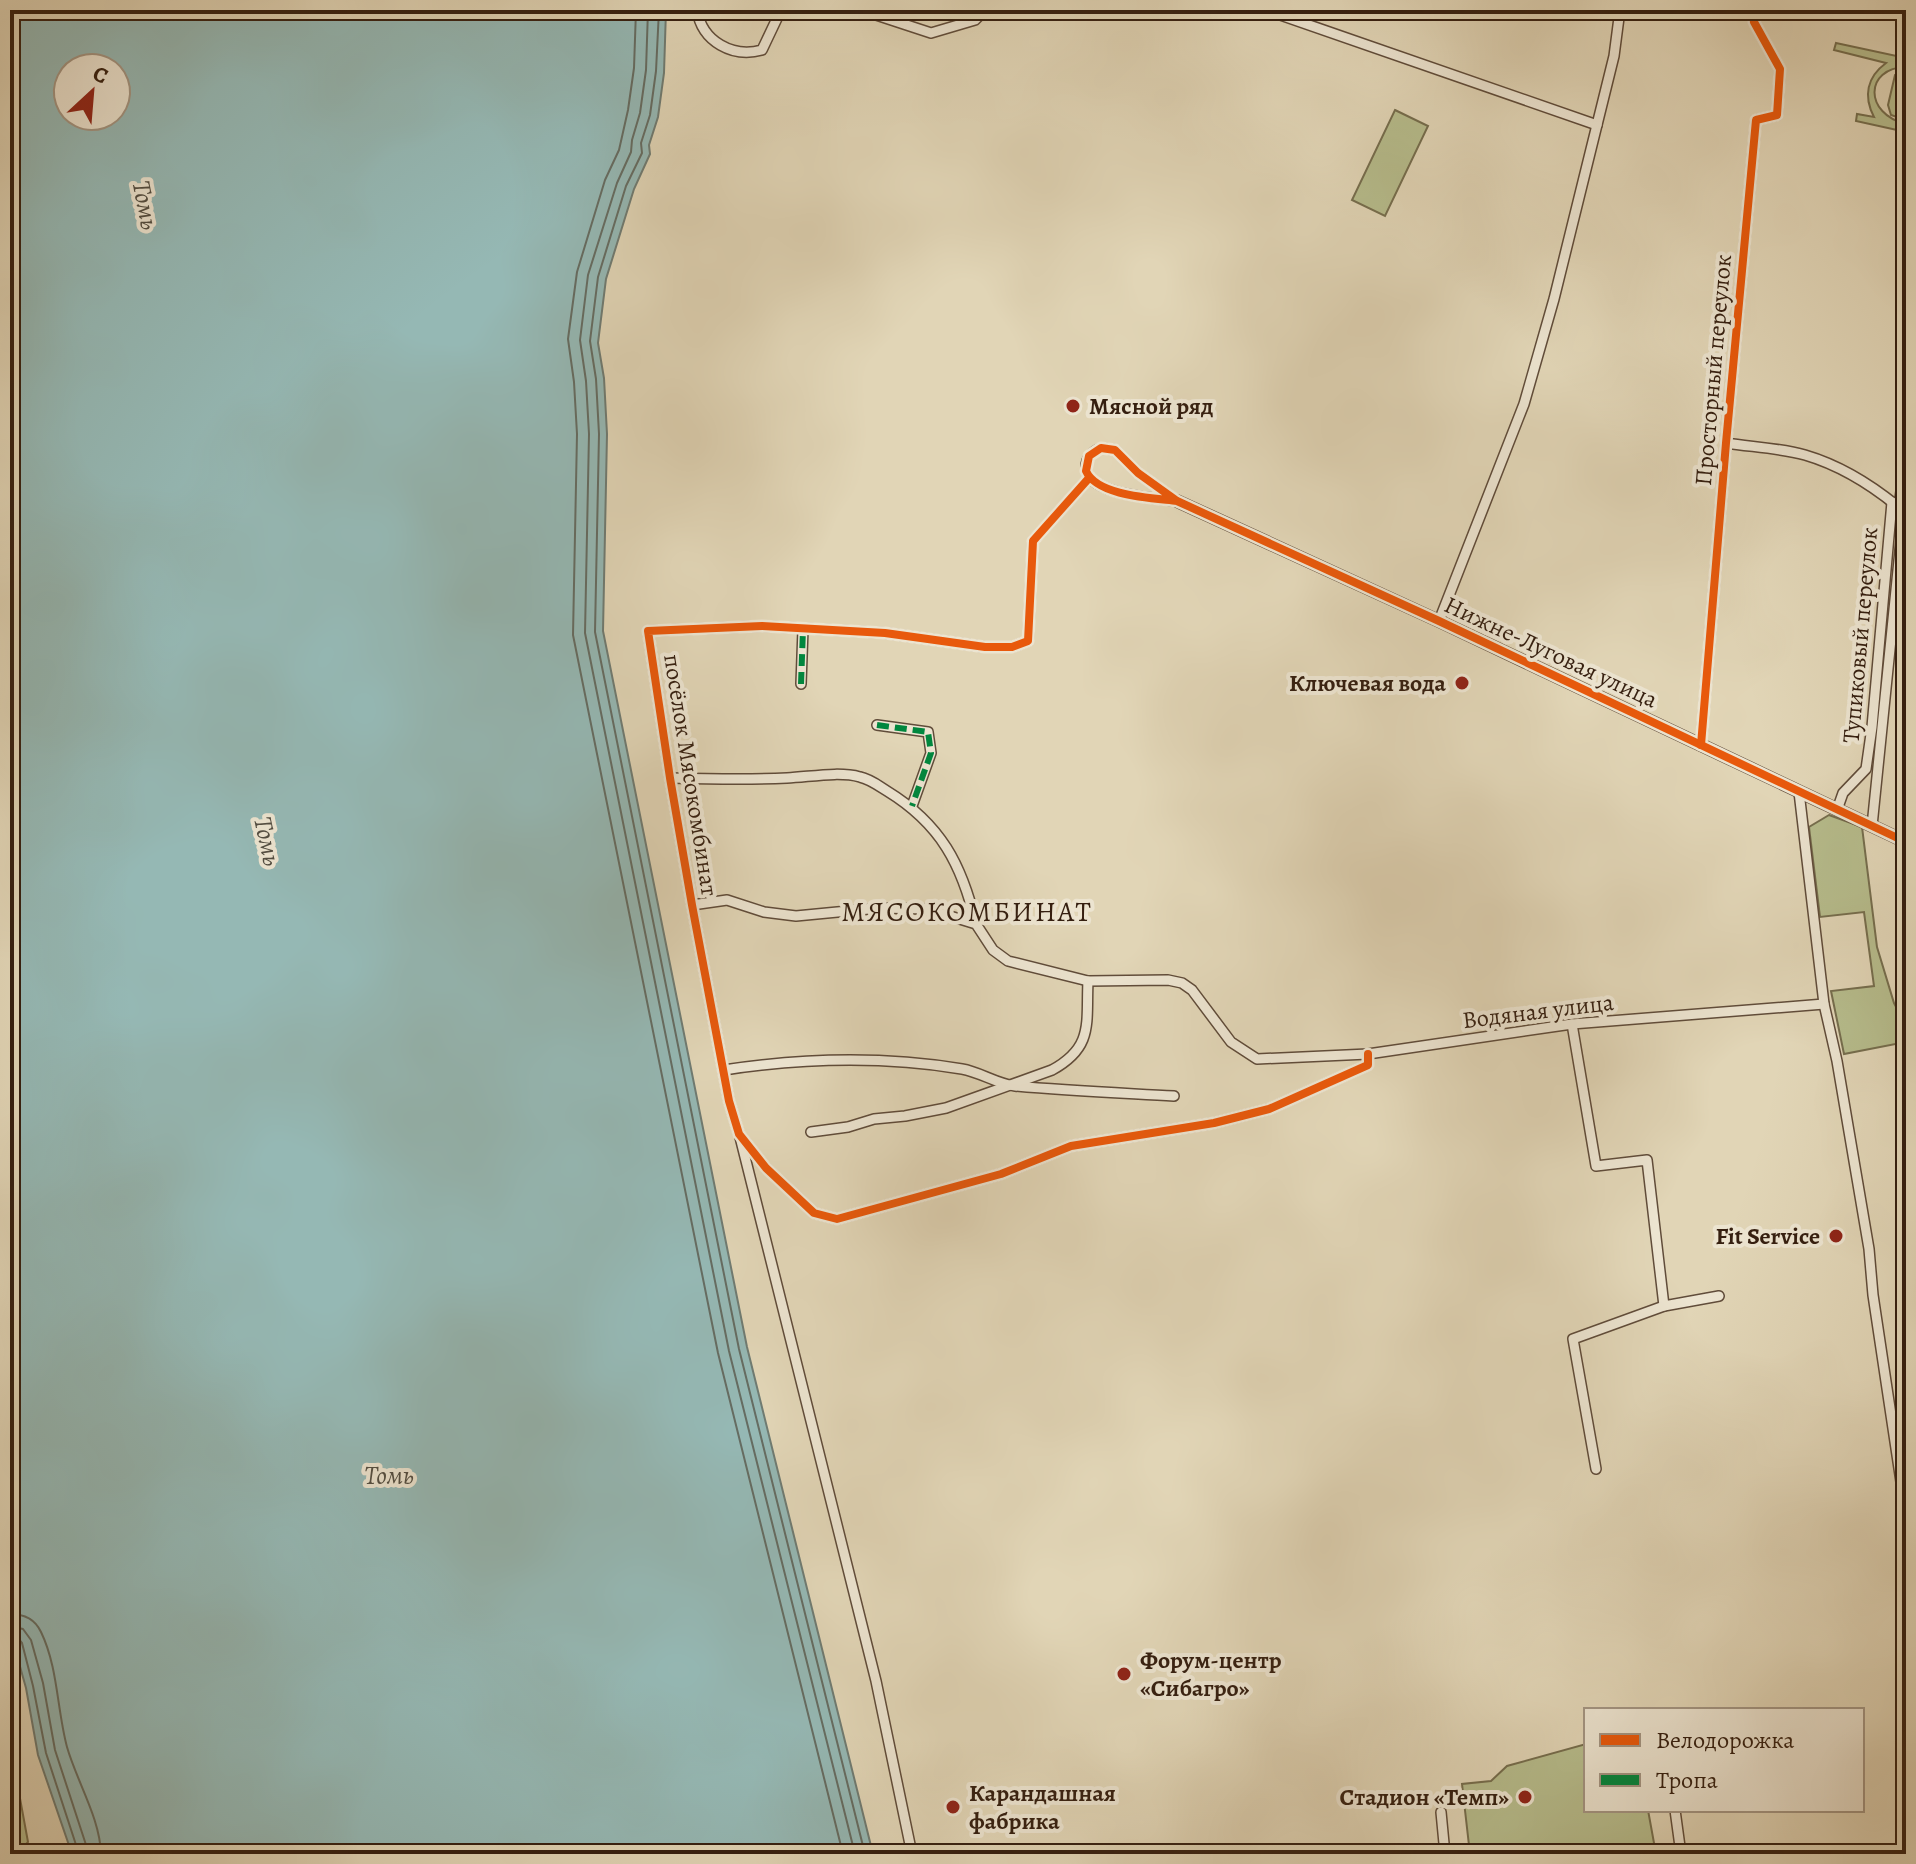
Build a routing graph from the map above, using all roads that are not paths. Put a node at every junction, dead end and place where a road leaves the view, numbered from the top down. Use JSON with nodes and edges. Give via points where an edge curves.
{"nodes":[{"id":1,"x":697,"y":10,"type":"edge"},
{"id":2,"x":781,"y":10,"type":"edge"},
{"id":3,"x":861,"y":10,"type":"edge"},
{"id":4,"x":985,"y":10,"type":"edge"},
{"id":5,"x":1266,"y":10,"type":"edge"},
{"id":6,"x":1620,"y":10,"type":"edge"},
{"id":7,"x":1754,"y":22,"type":"dead end"},
{"id":8,"x":1597,"y":125,"type":"junction"},
{"id":9,"x":1726,"y":443,"type":"junction"},
{"id":10,"x":1906,"y":452,"type":"edge"},
{"id":11,"x":1089,"y":478,"type":"junction"},
{"id":12,"x":1177,"y":501,"type":"junction"},
{"id":13,"x":1900,"y":508,"type":"edge"},
{"id":14,"x":1439,"y":621,"type":"junction"},
{"id":15,"x":803,"y":629,"type":"junction"},
{"id":16,"x":801,"y":684,"type":"dead end"},
{"id":17,"x":877,"y":725,"type":"dead end"},
{"id":18,"x":1701,"y":745,"type":"junction"},
{"id":19,"x":670,"y":778,"type":"junction"},
{"id":20,"x":1799,"y":792,"type":"junction"},
{"id":21,"x":912,"y":806,"type":"junction"},
{"id":22,"x":1837,"y":810,"type":"junction"},
{"id":23,"x":1872,"y":826,"type":"junction"},
{"id":24,"x":1906,"y":842,"type":"edge"},
{"id":25,"x":692,"y":905,"type":"junction"},
{"id":26,"x":976,"y":924,"type":"junction"},
{"id":27,"x":1088,"y":981,"type":"junction"},
{"id":28,"x":1824,"y":1004,"type":"junction"},
{"id":29,"x":1572,"y":1024,"type":"junction"},
{"id":30,"x":1368,"y":1054,"type":"junction"},
{"id":31,"x":1257,"y":1059,"type":"joint"},
{"id":32,"x":724,"y":1070,"type":"junction"},
{"id":33,"x":1010,"y":1085,"type":"junction"},
{"id":34,"x":1174,"y":1096,"type":"dead end"},
{"id":35,"x":811,"y":1132,"type":"dead end"},
{"id":36,"x":739,"y":1134,"type":"junction"},
{"id":37,"x":1719,"y":1296,"type":"dead end"},
{"id":38,"x":1664,"y":1306,"type":"junction"},
{"id":39,"x":1596,"y":1469,"type":"dead end"},
{"id":40,"x":1906,"y":1515,"type":"edge"},
{"id":41,"x":1441,"y":1812,"type":"dead end"},
{"id":42,"x":1675,"y":1812,"type":"edge"},
{"id":43,"x":912,"y":1854,"type":"edge"},
{"id":44,"x":1445,"y":1854,"type":"edge"},
{"id":45,"x":1681,"y":1854,"type":"edge"}],
"edges":[{"from":1,"to":2,"type":"street","via":[[699,25],[712,40],[745,55],[762,50]]},
{"from":3,"to":4,"type":"street","via":[[931,33],[975,20]]},
{"from":5,"to":8,"type":"street"},
{"from":6,"to":8,"type":"street","name":"Нижне-Луговая улица"},
{"from":7,"to":9,"type":"street","name":"Просторный переулок","via":[[1780,69],[1777,115],[1756,120]]},
{"from":8,"to":14,"type":"street","name":"Нижне-Луговая улица","via":[[1524,404]]},
{"from":9,"to":13,"type":"street","name":"Тупиковый переулок","via":[[1804,455],[1846,471]]},
{"from":9,"to":18,"type":"street","name":"Просторный переулок"},
{"from":10,"to":13,"type":"street"},
{"from":11,"to":12,"type":"street","via":[[1123,493]]},
{"from":11,"to":12,"type":"street","via":[[1089,456],[1108,448]]},
{"from":11,"to":15,"type":"street","name":"посёлок Мясокомбинат","via":[[1033,541],[1028,641],[985,647],[885,633]]},
{"from":12,"to":14,"type":"street","name":"Нижне-Луговая улица"},
{"from":13,"to":22,"type":"street","name":"Тупиковый переулок","via":[[1866,769],[1843,793]]},
{"from":13,"to":23,"type":"street","name":"Тупиковый переулок"},
{"from":14,"to":18,"type":"street","name":"Нижне-Луговая улица"},
{"from":15,"to":16,"type":"street"},
{"from":15,"to":19,"type":"street","name":"посёлок Мясокомбинат","via":[[648,631]]},
{"from":17,"to":21,"type":"street","via":[[928,732],[931,753]]},
{"from":18,"to":20,"type":"street","name":"Нижне-Луговая улица"},
{"from":19,"to":21,"type":"street","name":"посёлок Мясокомбинат","via":[[857,776]]},
{"from":19,"to":25,"type":"street","name":"посёлок Мясокомбинат"},
{"from":20,"to":22,"type":"street","name":"Нижне-Луговая улица"},
{"from":20,"to":28,"type":"street"},
{"from":21,"to":26,"type":"street","name":"посёлок Мясокомбинат","via":[[956,861]]},
{"from":22,"to":23,"type":"street","name":"Нижне-Луговая улица"},
{"from":23,"to":24,"type":"street","name":"Нижне-Луговая улица"},
{"from":25,"to":26,"type":"street","name":"посёлок Мясокомбинат","via":[[727,900],[796,916],[927,909]]},
{"from":25,"to":32,"type":"street","name":"посёлок Мясокомбинат"},
{"from":26,"to":27,"type":"street","name":"посёлок Мясокомбинат","via":[[993,950],[1008,961]]},
{"from":27,"to":31,"type":"street","name":"посёлок Мясокомбинат","via":[[1182,983],[1231,1042]]},
{"from":27,"to":33,"type":"street","via":[[1086,1032],[1079,1051],[1052,1070]]},
{"from":28,"to":29,"type":"street","name":"Водяная улица"},
{"from":28,"to":40,"type":"street","via":[[1869,1249]]},
{"from":29,"to":30,"type":"street","name":"Водяная улица"},
{"from":29,"to":38,"type":"street","via":[[1596,1166],[1647,1160]]},
{"from":30,"to":31,"type":"street","name":"Водяная улица"},
{"from":30,"to":36,"type":"street","name":"посёлок Мясокомбинат","via":[[1368,1065],[1269,1109],[1071,1146],[1001,1174],[837,1219],[814,1213]]},
{"from":32,"to":33,"type":"street","via":[[828,1059],[905,1061],[967,1070]]},
{"from":32,"to":36,"type":"street","name":"посёлок Мясокомбинат"},
{"from":33,"to":34,"type":"street"},
{"from":33,"to":35,"type":"street","via":[[946,1108]]},
{"from":36,"to":43,"type":"street","via":[[876,1681]]},
{"from":37,"to":38,"type":"street"},
{"from":38,"to":39,"type":"street","via":[[1573,1339]]},
{"from":41,"to":44,"type":"street"},
{"from":42,"to":45,"type":"street"}]}
